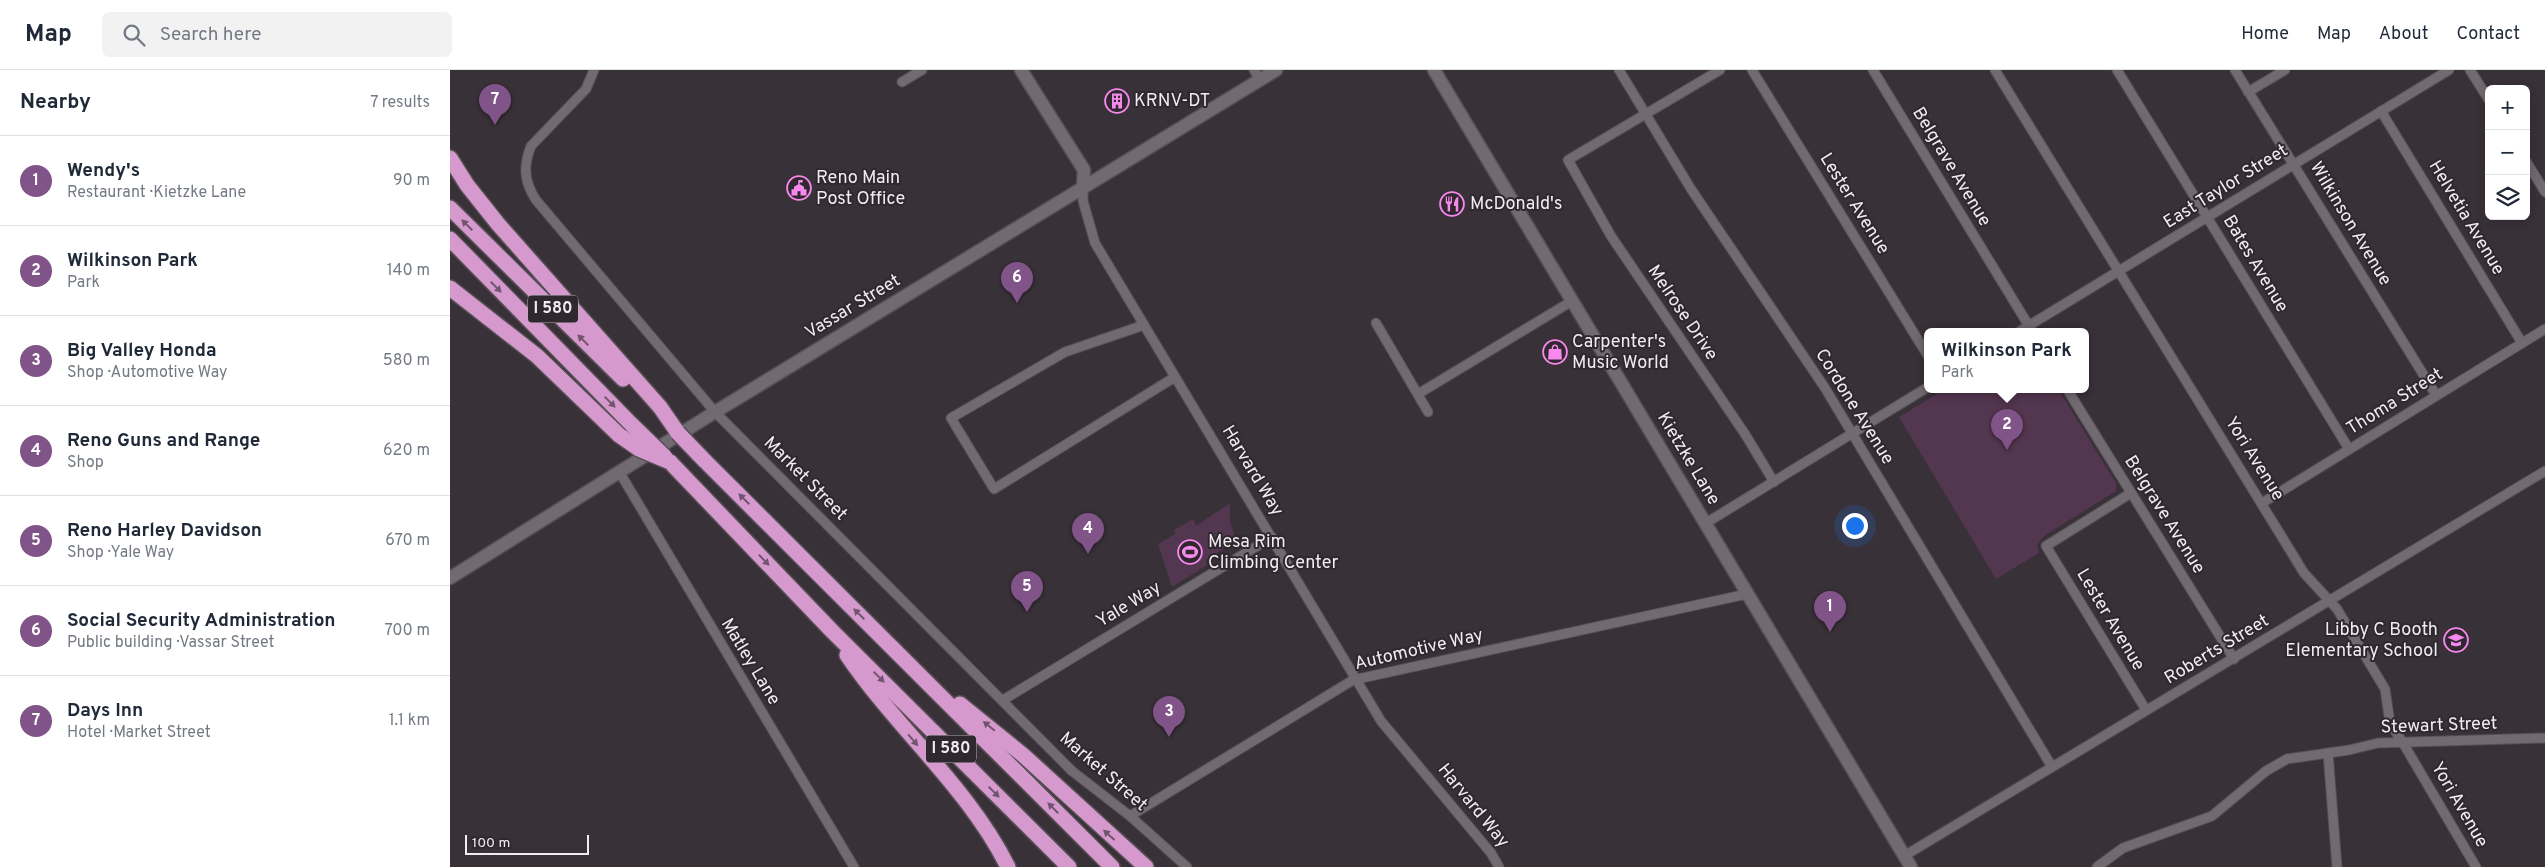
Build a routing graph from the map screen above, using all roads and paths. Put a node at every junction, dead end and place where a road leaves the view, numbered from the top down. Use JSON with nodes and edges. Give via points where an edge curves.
{"nodes":[{"id":1,"x":594,"y":70,"type":"edge"},
{"id":2,"x":922,"y":70,"type":"edge"},
{"id":3,"x":1021,"y":70,"type":"edge"},
{"id":4,"x":1276,"y":70,"type":"edge"},
{"id":5,"x":1434,"y":70,"type":"edge"},
{"id":6,"x":1619,"y":70,"type":"edge"},
{"id":7,"x":1720,"y":70,"type":"edge"},
{"id":8,"x":1752,"y":70,"type":"edge"},
{"id":9,"x":1873,"y":70,"type":"edge"},
{"id":10,"x":1995,"y":70,"type":"edge"},
{"id":11,"x":2117,"y":70,"type":"edge"},
{"id":12,"x":2235,"y":70,"type":"edge"},
{"id":13,"x":2285,"y":70,"type":"edge"},
{"id":14,"x":2449,"y":70,"type":"edge"},
{"id":15,"x":2470,"y":70,"type":"edge"},
{"id":16,"x":1257,"y":75,"type":"edge"},
{"id":17,"x":902,"y":82,"type":"dead end"},
{"id":18,"x":2248,"y":92,"type":"junction"},
{"id":19,"x":2485,"y":94,"type":"edge"},
{"id":20,"x":2381,"y":111,"type":"junction"},
{"id":21,"x":1647,"y":115,"type":"junction"},
{"id":22,"x":450,"y":158,"type":"edge"},
{"id":23,"x":2294,"y":164,"type":"junction"},
{"id":24,"x":450,"y":168,"type":"edge"},
{"id":25,"x":2530,"y":168,"type":"edge"},
{"id":26,"x":467,"y":185,"type":"junction"},
{"id":27,"x":1083,"y":187,"type":"junction"},
{"id":28,"x":2545,"y":192,"type":"edge"},
{"id":29,"x":450,"y":208,"type":"edge"},
{"id":30,"x":2208,"y":218,"type":"junction"},
{"id":31,"x":450,"y":239,"type":"edge"},
{"id":32,"x":2118,"y":273,"type":"junction"},
{"id":33,"x":450,"y":288,"type":"edge"},
{"id":34,"x":1572,"y":300,"type":"junction"},
{"id":35,"x":1376,"y":323,"type":"dead end"},
{"id":36,"x":1144,"y":325,"type":"junction"},
{"id":37,"x":2031,"y":328,"type":"edge"},
{"id":38,"x":2545,"y":329,"type":"edge"},
{"id":39,"x":2522,"y":343,"type":"junction"},
{"id":40,"x":1924,"y":350,"type":"edge"},
{"id":41,"x":1175,"y":377,"type":"junction"},
{"id":42,"x":1924,"y":389,"type":"edge"},
{"id":43,"x":2069,"y":393,"type":"edge"},
{"id":44,"x":1418,"y":394,"type":"junction"},
{"id":45,"x":2436,"y":395,"type":"junction"},
{"id":46,"x":658,"y":409,"type":"junction"},
{"id":47,"x":715,"y":412,"type":"junction"},
{"id":48,"x":1428,"y":412,"type":"dead end"},
{"id":49,"x":1852,"y":434,"type":"junction"},
{"id":50,"x":2349,"y":449,"type":"junction"},
{"id":51,"x":670,"y":462,"type":"junction"},
{"id":52,"x":2545,"y":471,"type":"edge"},
{"id":53,"x":620,"y":473,"type":"junction"},
{"id":54,"x":1774,"y":482,"type":"junction"},
{"id":55,"x":2131,"y":493,"type":"junction"},
{"id":56,"x":2262,"y":503,"type":"junction"},
{"id":57,"x":1706,"y":523,"type":"junction"},
{"id":58,"x":1272,"y":537,"type":"junction"},
{"id":59,"x":450,"y":578,"type":"edge"},
{"id":60,"x":1747,"y":594,"type":"junction"},
{"id":61,"x":2330,"y":601,"type":"junction"},
{"id":62,"x":832,"y":631,"type":"junction"},
{"id":63,"x":2234,"y":659,"type":"junction"},
{"id":64,"x":924,"y":679,"type":"junction"},
{"id":65,"x":1356,"y":679,"type":"junction"},
{"id":66,"x":1003,"y":700,"type":"junction"},
{"id":67,"x":2146,"y":710,"type":"junction"},
{"id":68,"x":2545,"y":738,"type":"edge"},
{"id":69,"x":2403,"y":743,"type":"junction"},
{"id":70,"x":2328,"y":753,"type":"junction"},
{"id":71,"x":2052,"y":767,"type":"junction"},
{"id":72,"x":1130,"y":816,"type":"junction"},
{"id":73,"x":1908,"y":861,"type":"edge"},
{"id":74,"x":854,"y":867,"type":"edge"},
{"id":75,"x":1008,"y":867,"type":"edge"},
{"id":76,"x":1070,"y":867,"type":"edge"},
{"id":77,"x":1112,"y":867,"type":"edge"},
{"id":78,"x":1146,"y":867,"type":"edge"},
{"id":79,"x":1187,"y":867,"type":"edge"},
{"id":80,"x":1499,"y":867,"type":"edge"},
{"id":81,"x":2097,"y":867,"type":"edge"},
{"id":82,"x":2337,"y":867,"type":"edge"},
{"id":83,"x":2476,"y":867,"type":"edge"}],
"edges":[{"from":1,"to":47,"type":"street","name":"Market Street","via":[[586,88],[531,146],[525,166],[527,183],[536,200]]},
{"from":2,"to":17,"type":"street"},
{"from":3,"to":27,"type":"street","name":"Harvard Way","via":[[1084,170]]},
{"from":4,"to":16,"type":"street","name":"Vassar Street"},
{"from":5,"to":34,"type":"street","name":"Kietzke Lane"},
{"from":6,"to":21,"type":"street","name":"Cordone Avenue"},
{"from":7,"to":21,"type":"street"},
{"from":8,"to":40,"type":"street","name":"Lester Avenue"},
{"from":9,"to":37,"type":"street","name":"Belgrave Avenue"},
{"from":10,"to":32,"type":"street","name":"Yori Avenue"},
{"from":11,"to":30,"type":"street","name":"Bates Avenue"},
{"from":12,"to":18,"type":"street","name":"Wilkinson Avenue"},
{"from":13,"to":18,"type":"street"},
{"from":14,"to":20,"type":"street","name":"East Taylor Street"},
{"from":15,"to":19,"type":"street"},
{"from":16,"to":27,"type":"street","name":"Vassar Street"},
{"from":18,"to":23,"type":"street","name":"Wilkinson Avenue"},
{"from":20,"to":23,"type":"street","name":"East Taylor Street"},
{"from":20,"to":39,"type":"street","name":"Helvetia Avenue"},
{"from":21,"to":49,"type":"street","name":"Cordone Avenue","via":[[1691,189],[1825,388]]},
{"from":21,"to":54,"type":"street","name":"Melrose Drive","via":[[1568,160],[1610,236]]},
{"from":22,"to":26,"type":"highway"},
{"from":23,"to":30,"type":"street","name":"East Taylor Street"},
{"from":23,"to":45,"type":"street","name":"Wilkinson Avenue"},
{"from":24,"to":26,"type":"highway"},
{"from":25,"to":28,"type":"street"},
{"from":26,"to":46,"type":"highway"},
{"from":27,"to":36,"type":"street","name":"Harvard Way","via":[[1082,200],[1092,236]]},
{"from":27,"to":47,"type":"street","name":"Vassar Street"},
{"from":46,"to":29,"type":"highway","number":"I 580","one_way":true},
{"from":30,"to":32,"type":"street","name":"East Taylor Street"},
{"from":30,"to":50,"type":"street","name":"Bates Avenue"},
{"from":31,"to":51,"type":"highway","number":"I 580","one_way":true,"bridge":true},
{"from":32,"to":37,"type":"street","name":"East Taylor Street"},
{"from":32,"to":56,"type":"street","name":"Yori Avenue"},
{"from":33,"to":51,"type":"highway","bridge":true,"via":[[537,356],[619,435]]},
{"from":34,"to":44,"type":"street"},
{"from":34,"to":57,"type":"street","name":"Kietzke Lane"},
{"from":35,"to":44,"type":"street"},
{"from":36,"to":41,"type":"street","name":"Harvard Way"},
{"from":36,"to":41,"type":"street","via":[[1065,352],[951,418],[994,489]]},
{"from":38,"to":39,"type":"street","name":"Thoma Street"},
{"from":39,"to":45,"type":"street","name":"Thoma Street"},
{"from":41,"to":58,"type":"street","name":"Harvard Way"},
{"from":42,"to":49,"type":"street"},
{"from":43,"to":55,"type":"street","name":"Belgrave Avenue"},
{"from":44,"to":48,"type":"street"},
{"from":45,"to":50,"type":"street","name":"Thoma Street"},
{"from":64,"to":46,"type":"highway","number":"I 580","one_way":true,"bridge":true,"via":[[704,460]]},
{"from":47,"to":53,"type":"street","name":"Vassar Street"},
{"from":47,"to":66,"type":"street","name":"Market Street"},
{"from":49,"to":54,"type":"street"},
{"from":49,"to":71,"type":"street","name":"Cordone Avenue"},
{"from":50,"to":56,"type":"street","name":"Thoma Street"},
{"from":51,"to":62,"type":"highway","number":"I 580","one_way":true},
{"from":52,"to":61,"type":"street","name":"Roberts Street"},
{"from":53,"to":59,"type":"street","name":"Vassar Street"},
{"from":53,"to":74,"type":"street","name":"Matley Lane"},
{"from":54,"to":57,"type":"street"},
{"from":55,"to":63,"type":"street","name":"Belgrave Avenue"},
{"from":55,"to":67,"type":"street","name":"Lester Avenue","via":[[2046,546]]},
{"from":56,"to":61,"type":"street","name":"Yori Avenue","via":[[2304,573]]},
{"from":57,"to":60,"type":"street","name":"Kietzke Lane"},
{"from":58,"to":65,"type":"street","name":"Harvard Way"},
{"from":58,"to":66,"type":"street","name":"Yale Way"},
{"from":60,"to":65,"type":"street","name":"Automotive Way"},
{"from":60,"to":73,"type":"street","name":"Kietzke Lane"},
{"from":61,"to":63,"type":"street","name":"Roberts Street"},
{"from":61,"to":69,"type":"street","name":"Yori Avenue","via":[[2384,689],[2390,723]]},
{"from":62,"to":75,"type":"highway","one_way":true,"via":[[881,702],[970,804]]},
{"from":62,"to":76,"type":"highway","number":"I 580","one_way":true},
{"from":63,"to":67,"type":"street","name":"Roberts Street"},
{"from":77,"to":64,"type":"highway","number":"I 580","one_way":true},
{"from":78,"to":64,"type":"highway","one_way":true,"via":[[1004,738]]},
{"from":65,"to":72,"type":"street","name":"Automotive Way"},
{"from":65,"to":80,"type":"street","name":"Harvard Way","via":[[1381,721],[1491,853]]},
{"from":66,"to":72,"type":"street","name":"Market Street","via":[[1072,771]]},
{"from":67,"to":71,"type":"street","name":"Roberts Street"},
{"from":68,"to":69,"type":"street","name":"Stewart Street"},
{"from":69,"to":70,"type":"street","name":"Stewart Street","via":[[2378,743]]},
{"from":69,"to":83,"type":"street","name":"Yori Avenue"},
{"from":70,"to":81,"type":"street","name":"Stewart Street","via":[[2299,756],[2281,762],[2212,816],[2123,848]]},
{"from":70,"to":82,"type":"street"},
{"from":71,"to":73,"type":"street","name":"Roberts Street"},
{"from":72,"to":79,"type":"street","name":"Market Street"}]}
